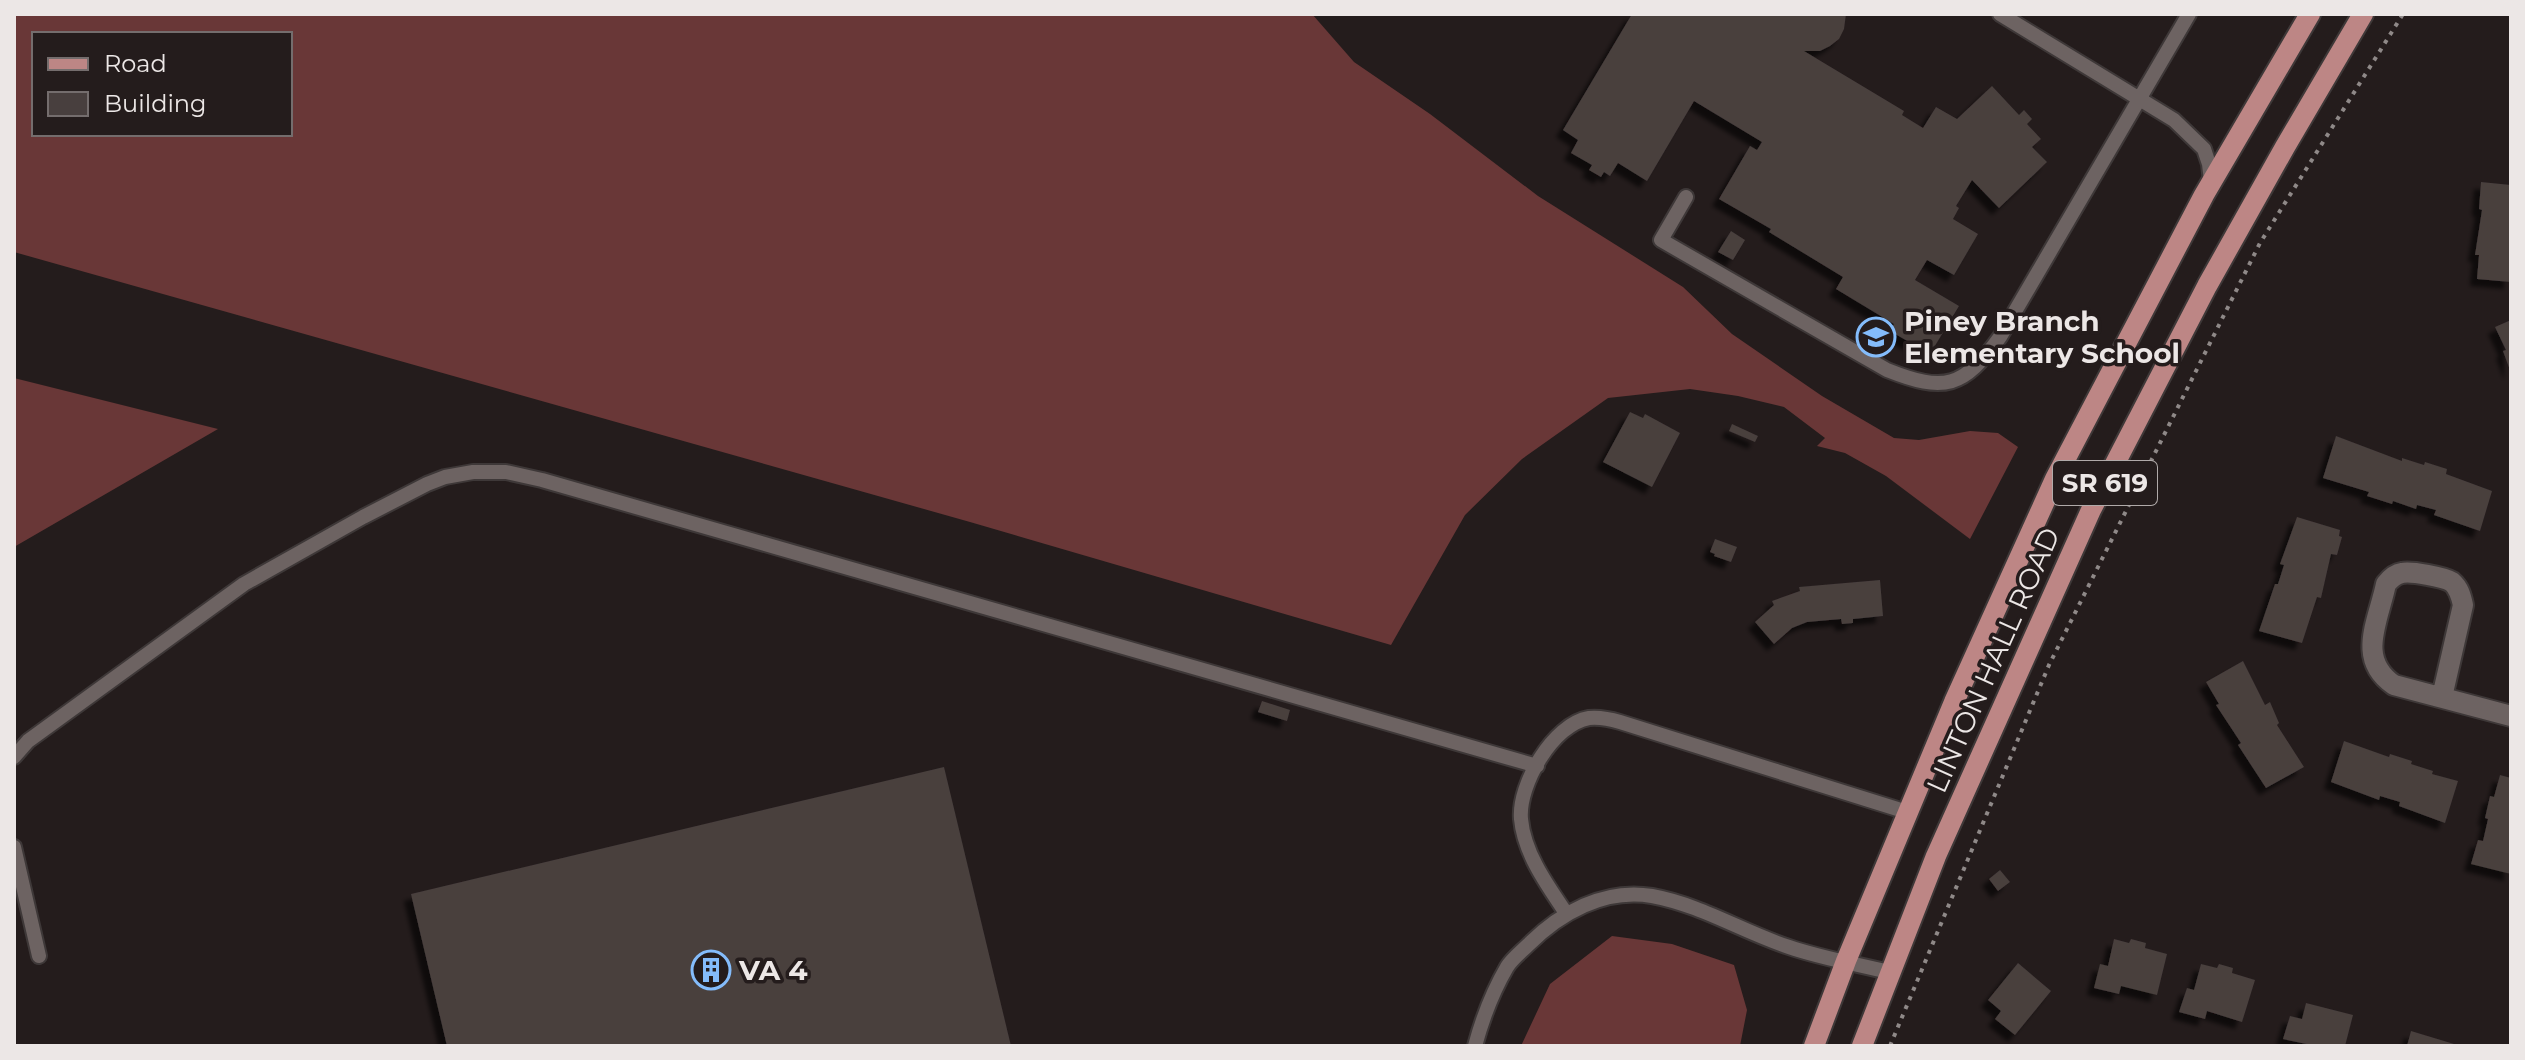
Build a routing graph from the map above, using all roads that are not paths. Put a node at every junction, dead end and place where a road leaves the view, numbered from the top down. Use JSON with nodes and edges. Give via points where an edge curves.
{"nodes":[{"id":1,"x":2000,"y":14,"type":"edge"},
{"id":2,"x":2189,"y":14,"type":"edge"},
{"id":3,"x":2310,"y":14,"type":"edge"},
{"id":4,"x":2363,"y":14,"type":"edge"},
{"id":5,"x":2141,"y":98,"type":"junction"},
{"id":6,"x":2211,"y":181,"type":"junction"},
{"id":7,"x":1686,"y":197,"type":"dead end"},
{"id":8,"x":2442,"y":697,"type":"junction"},
{"id":9,"x":2511,"y":716,"type":"edge"},
{"id":10,"x":14,"y":757,"type":"edge"},
{"id":11,"x":1537,"y":766,"type":"junction"},
{"id":12,"x":1907,"y":812,"type":"junction"},
{"id":13,"x":14,"y":847,"type":"edge"},
{"id":14,"x":1566,"y":913,"type":"junction"},
{"id":15,"x":39,"y":956,"type":"dead end"},
{"id":16,"x":1846,"y":961,"type":"junction"},
{"id":17,"x":1889,"y":972,"type":"junction"},
{"id":18,"x":1475,"y":1046,"type":"edge"},
{"id":19,"x":1814,"y":1046,"type":"edge"},
{"id":20,"x":1862,"y":1046,"type":"edge"}],
"edges":[{"from":1,"to":5,"type":"lane"},
{"from":2,"to":5,"type":"lane"},
{"from":3,"to":6,"type":"main road","name":"LINTON HALL ROAD","number":"SR 619"},
{"from":4,"to":17,"type":"main road","name":"LINTON HALL ROAD","number":"SR 619","via":[[2207,286],[2091,510]]},
{"from":5,"to":6,"type":"lane","via":[[2204,149]]},
{"from":5,"to":7,"type":"lane","via":[[1985,359],[1941,385],[1887,370],[1661,240]]},
{"from":6,"to":12,"type":"main road","name":"LINTON HALL ROAD","number":"SR 619","via":[[2055,479]]},
{"from":8,"to":8,"type":"street","via":[[2463,605],[2460,592],[2440,578],[2403,573],[2392,577],[2371,649],[2374,664],[2394,685]]},
{"from":8,"to":9,"type":"street"},
{"from":10,"to":11,"type":"lane","via":[[28,741],[244,584],[427,484],[473,472],[506,472]]},
{"from":11,"to":12,"type":"lane","via":[[1563,731],[1587,718],[1602,718]]},
{"from":11,"to":14,"type":"lane","via":[[1521,804],[1521,822],[1544,880]]},
{"from":12,"to":16,"type":"main road","name":"LINTON HALL ROAD","number":"SR 619"},
{"from":13,"to":15,"type":"lane"},
{"from":14,"to":16,"type":"lane","via":[[1592,902],[1651,896],[1708,912],[1790,947]]},
{"from":14,"to":18,"type":"lane","via":[[1508,965]]},
{"from":16,"to":17,"type":"lane"},
{"from":16,"to":19,"type":"main road","name":"LINTON HALL ROAD","number":"SR 619"},
{"from":17,"to":20,"type":"main road","name":"LINTON HALL ROAD","number":"SR 619"}]}
